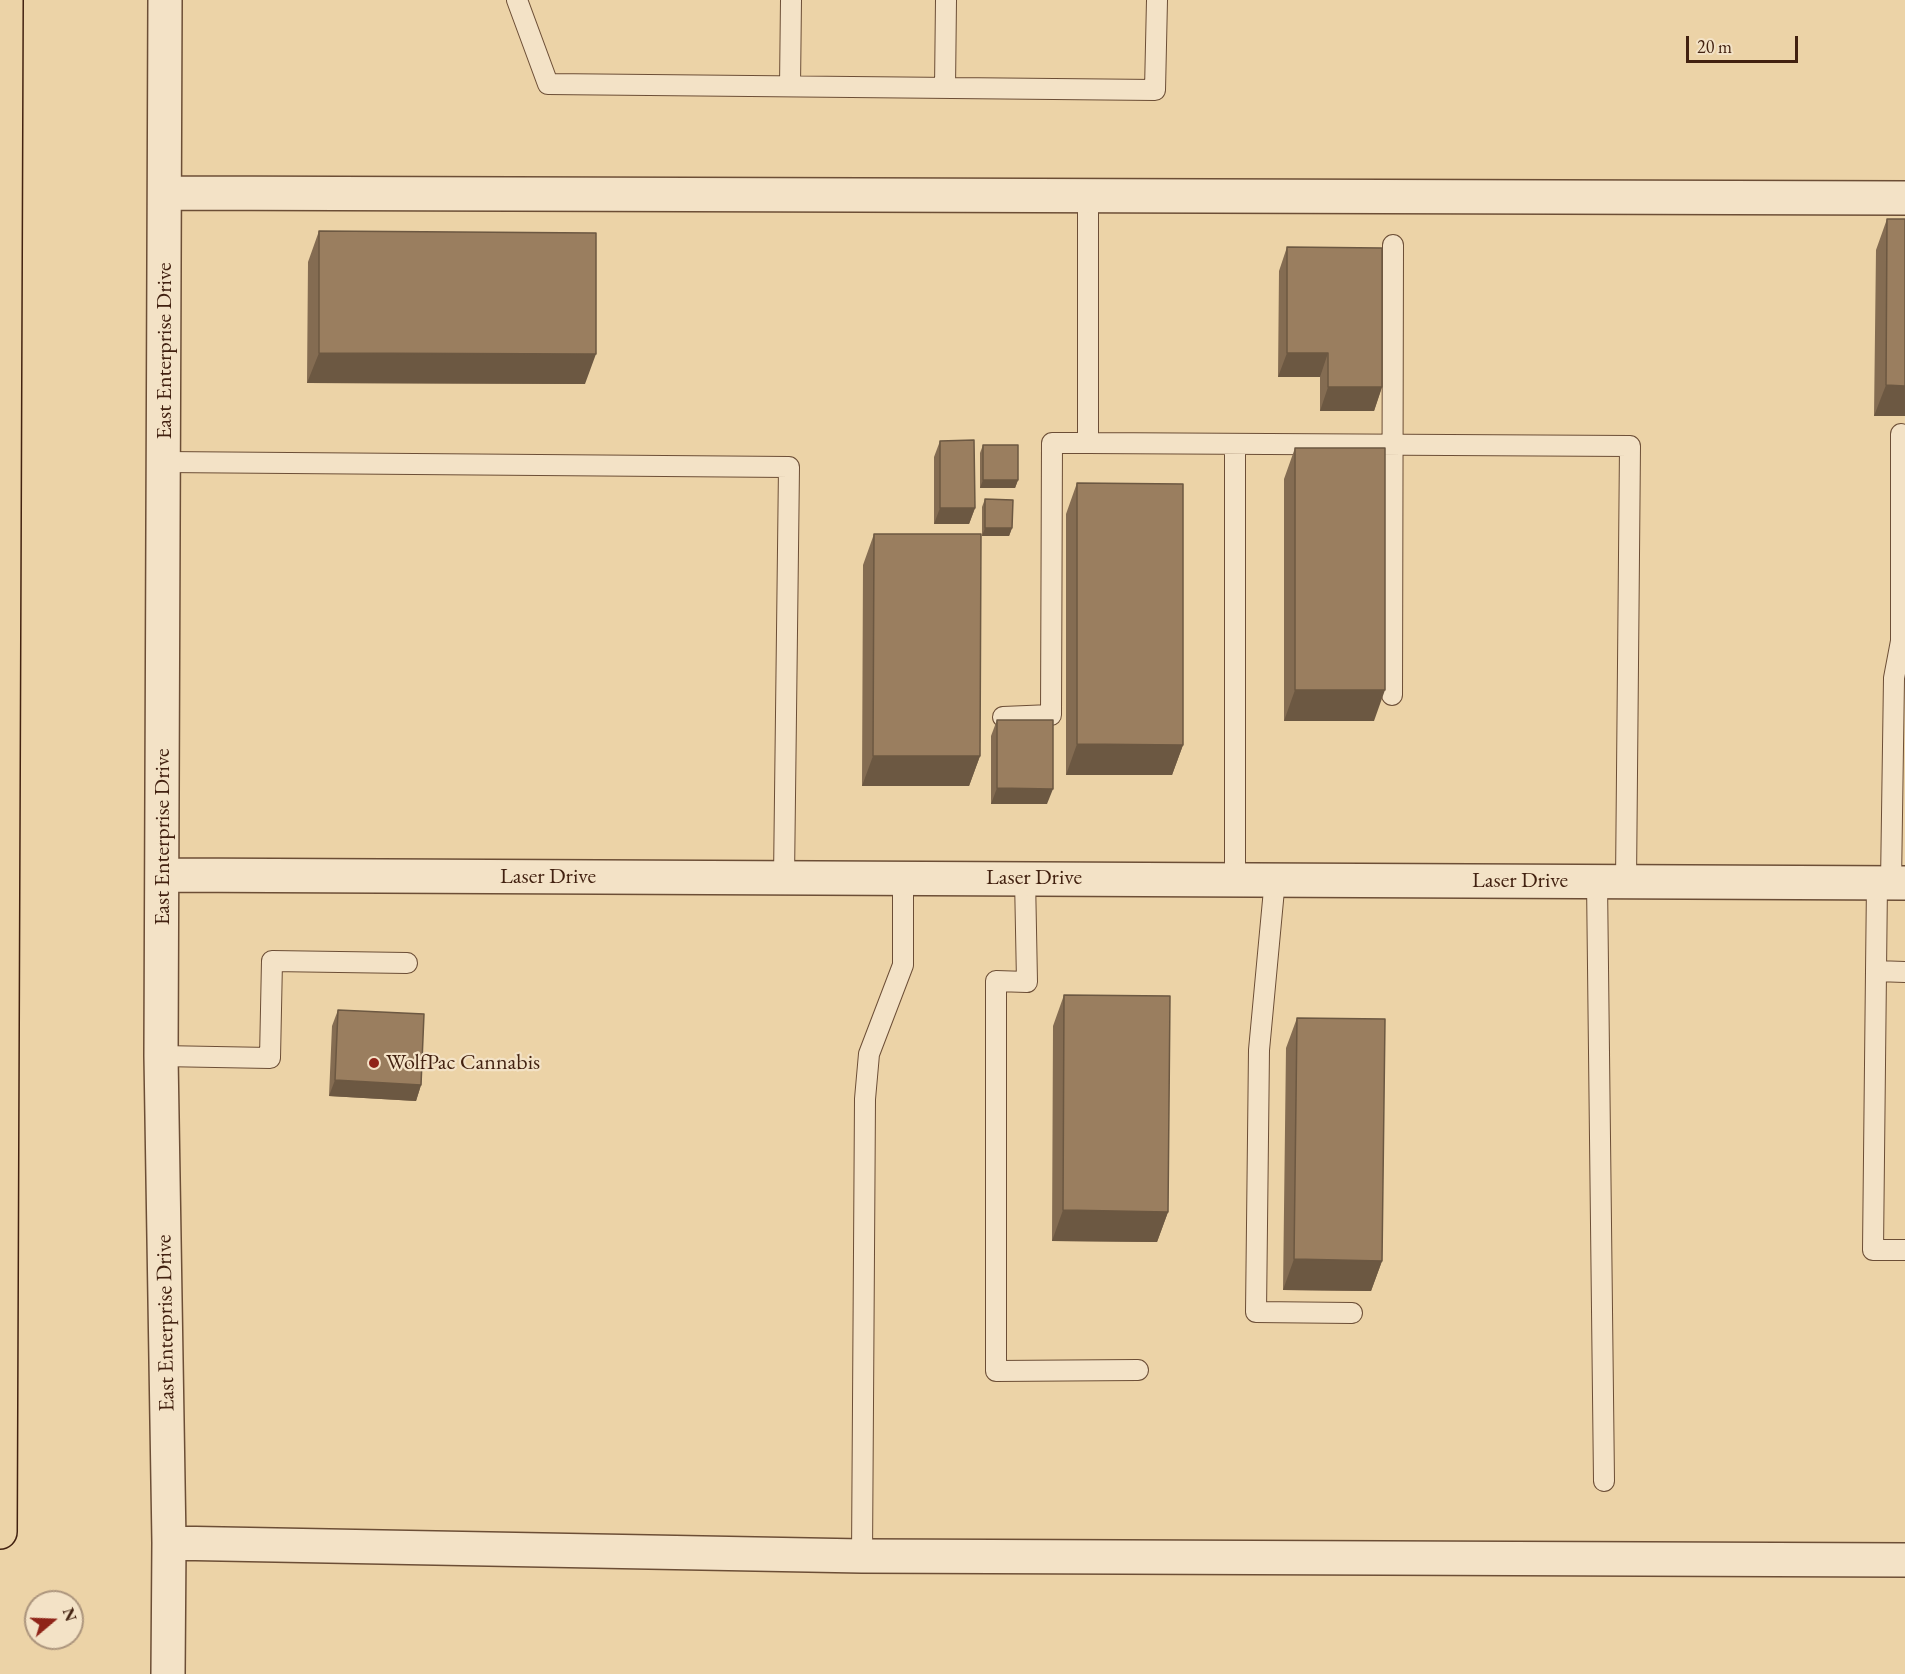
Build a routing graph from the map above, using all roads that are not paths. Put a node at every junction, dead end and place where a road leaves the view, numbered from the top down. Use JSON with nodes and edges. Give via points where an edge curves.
{"nodes":[{"id":1,"x":6,"y":0,"type":"edge"},
{"id":2,"x":165,"y":0,"type":"edge"},
{"id":3,"x":517,"y":0,"type":"edge"},
{"id":4,"x":791,"y":0,"type":"edge"},
{"id":5,"x":946,"y":0,"type":"edge"},
{"id":6,"x":1157,"y":0,"type":"edge"},
{"id":7,"x":790,"y":86,"type":"junction"},
{"id":8,"x":945,"y":88,"type":"junction"},
{"id":9,"x":165,"y":193,"type":"junction"},
{"id":10,"x":1088,"y":196,"type":"junction"},
{"id":11,"x":1905,"y":198,"type":"edge"},
{"id":12,"x":1393,"y":245,"type":"dead end"},
{"id":13,"x":1900,"y":434,"type":"dead end"},
{"id":14,"x":1088,"y":443,"type":"junction"},
{"id":15,"x":1235,"y":444,"type":"junction"},
{"id":16,"x":1393,"y":444,"type":"junction"},
{"id":17,"x":164,"y":462,"type":"junction"},
{"id":18,"x":1392,"y":694,"type":"dead end"},
{"id":19,"x":1003,"y":717,"type":"edge"},
{"id":20,"x":164,"y":875,"type":"junction"},
{"id":21,"x":784,"y":878,"type":"junction"},
{"id":22,"x":903,"y":878,"type":"junction"},
{"id":23,"x":1025,"y":878,"type":"junction"},
{"id":24,"x":1235,"y":878,"type":"junction"},
{"id":25,"x":1275,"y":879,"type":"junction"},
{"id":26,"x":1612,"y":882,"type":"junction"},
{"id":27,"x":1891,"y":883,"type":"edge"},
{"id":28,"x":407,"y":963,"type":"dead end"},
{"id":29,"x":1876,"y":972,"type":"junction"},
{"id":30,"x":1905,"y":972,"type":"edge"},
{"id":31,"x":161,"y":1056,"type":"junction"},
{"id":32,"x":1905,"y":1250,"type":"edge"},
{"id":33,"x":1352,"y":1313,"type":"dead end"},
{"id":34,"x":1138,"y":1370,"type":"dead end"},
{"id":35,"x":1604,"y":1481,"type":"dead end"},
{"id":36,"x":0,"y":1532,"type":"edge"},
{"id":37,"x":169,"y":1543,"type":"junction"},
{"id":38,"x":862,"y":1556,"type":"junction"},
{"id":39,"x":1905,"y":1560,"type":"edge"},
{"id":40,"x":168,"y":1674,"type":"edge"}],
"edges":[{"from":1,"to":36,"type":"highway"},
{"from":2,"to":9,"type":"street","name":"East Enterprise Drive"},
{"from":3,"to":7,"type":"lane","via":[[548,84]]},
{"from":4,"to":7,"type":"lane"},
{"from":5,"to":8,"type":"lane"},
{"from":6,"to":8,"type":"lane","via":[[1155,90]]},
{"from":7,"to":8,"type":"lane"},
{"from":9,"to":10,"type":"street"},
{"from":9,"to":17,"type":"street","name":"East Enterprise Drive"},
{"from":10,"to":11,"type":"street"},
{"from":10,"to":14,"type":"lane"},
{"from":12,"to":16,"type":"lane"},
{"from":13,"to":27,"type":"lane","via":[[1901,641],[1894,678]]},
{"from":14,"to":15,"type":"lane"},
{"from":14,"to":19,"type":"lane","via":[[1052,443],[1051,715]]},
{"from":15,"to":16,"type":"lane"},
{"from":15,"to":24,"type":"lane"},
{"from":16,"to":18,"type":"lane"},
{"from":16,"to":26,"type":"lane","via":[[1630,446]]},
{"from":17,"to":20,"type":"street","name":"East Enterprise Drive"},
{"from":17,"to":21,"type":"lane","via":[[789,467]]},
{"from":20,"to":21,"type":"street","name":"Laser Drive"},
{"from":20,"to":31,"type":"street","name":"East Enterprise Drive"},
{"from":21,"to":22,"type":"street","name":"Laser Drive"},
{"from":22,"to":23,"type":"street","name":"Laser Drive"},
{"from":22,"to":38,"type":"lane","via":[[903,965],[869,1054],[865,1099]]},
{"from":23,"to":24,"type":"street","name":"Laser Drive"},
{"from":23,"to":34,"type":"lane","via":[[1027,982],[996,981],[996,1371]]},
{"from":24,"to":25,"type":"street","name":"Laser Drive"},
{"from":25,"to":26,"type":"street","name":"Laser Drive"},
{"from":25,"to":33,"type":"lane","via":[[1259,1050],[1256,1312]]},
{"from":26,"to":27,"type":"street","name":"Laser Drive"},
{"from":26,"to":35,"type":"lane"},
{"from":27,"to":29,"type":"lane"},
{"from":28,"to":31,"type":"lane","via":[[272,961],[270,1058]]},
{"from":29,"to":30,"type":"lane"},
{"from":29,"to":32,"type":"lane","via":[[1873,1251]]},
{"from":31,"to":37,"type":"street","name":"East Enterprise Drive"},
{"from":37,"to":38,"type":"street"},
{"from":37,"to":40,"type":"street","name":"East Enterprise Drive"},
{"from":38,"to":39,"type":"street"}]}
